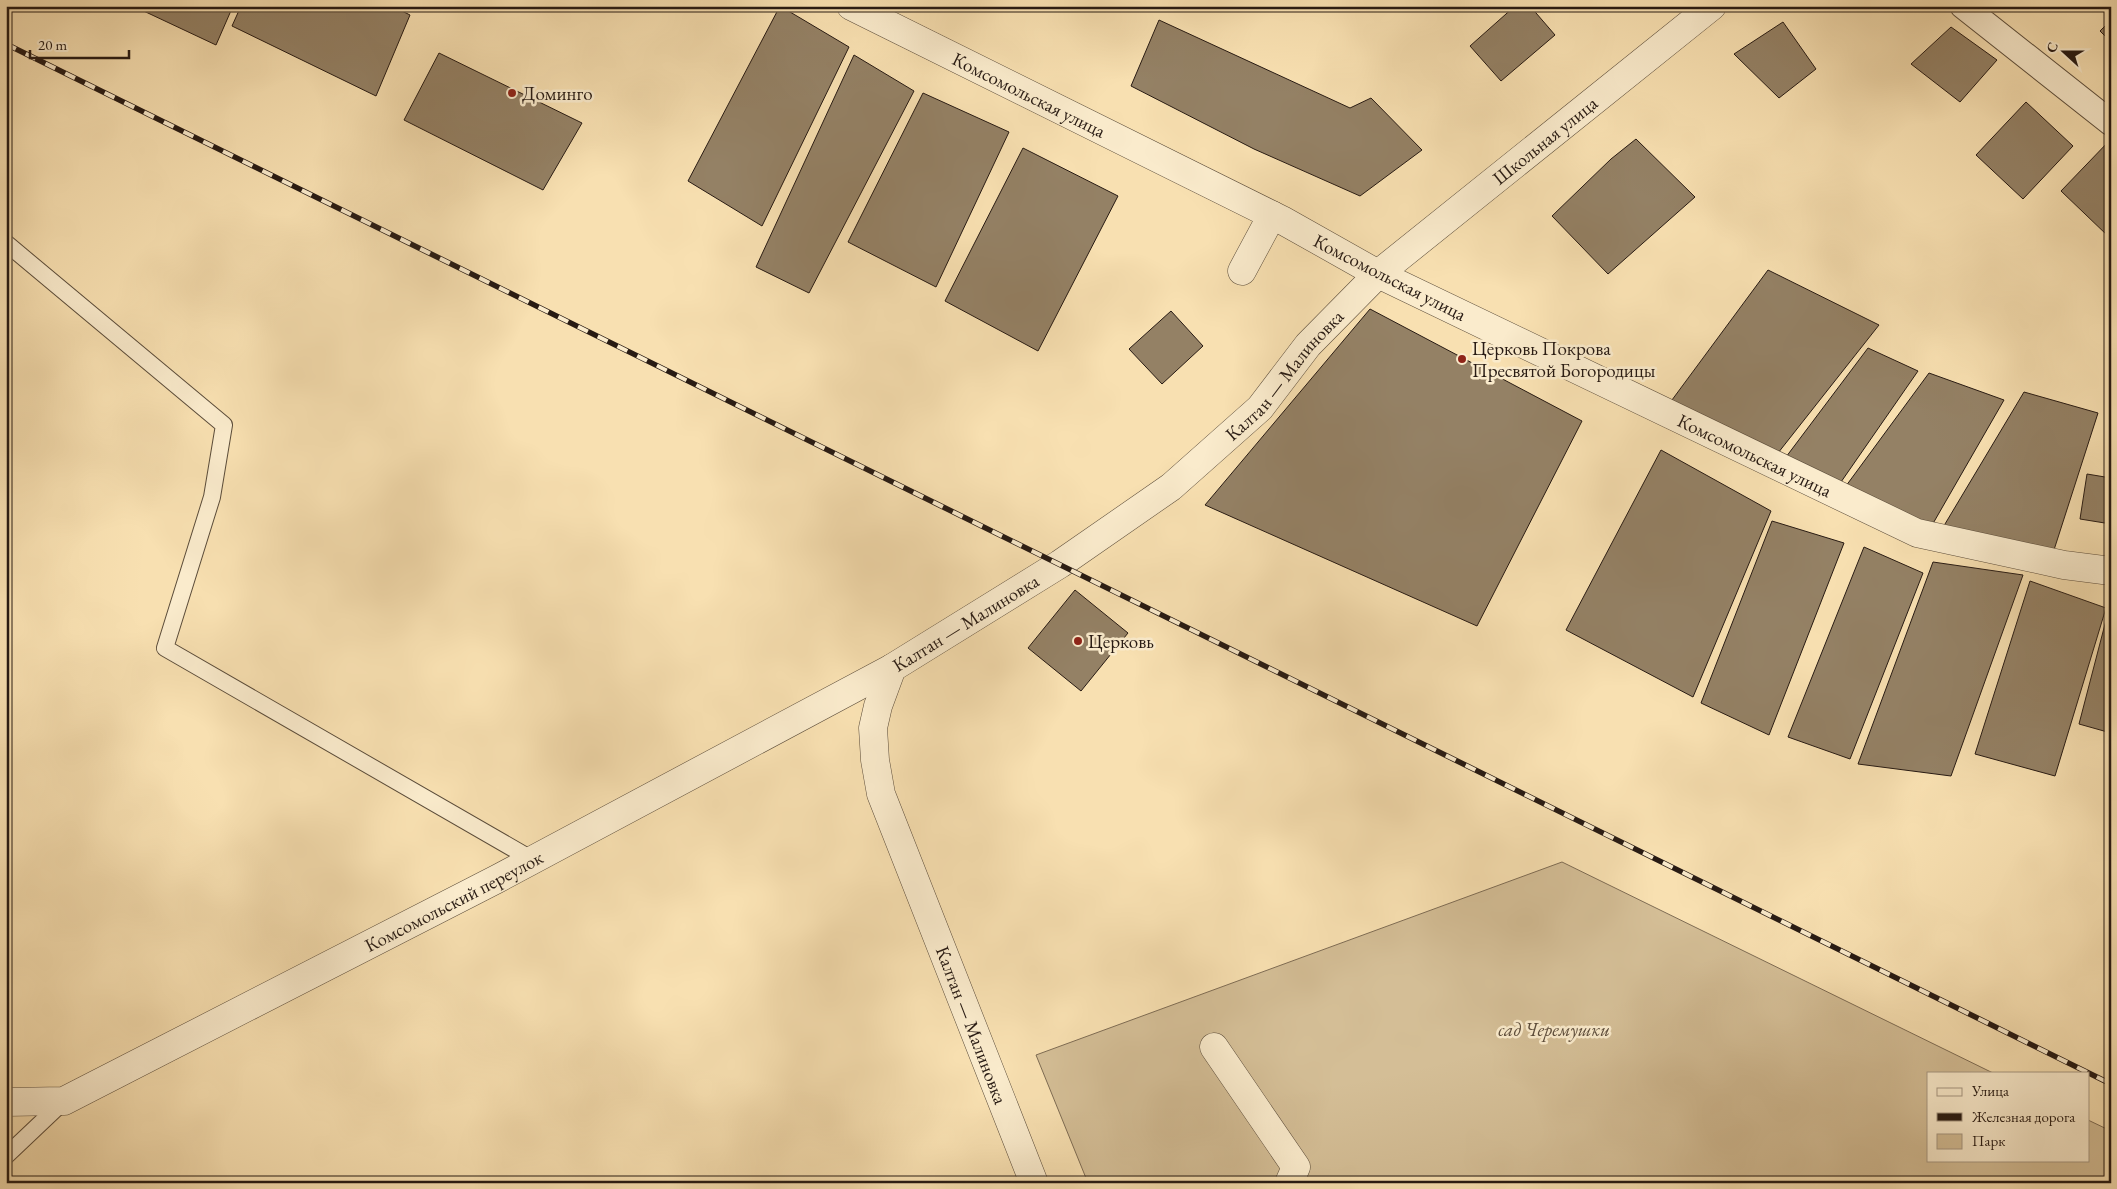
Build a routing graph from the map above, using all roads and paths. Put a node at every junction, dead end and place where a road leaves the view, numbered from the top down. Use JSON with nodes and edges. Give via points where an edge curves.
{"nodes":[{"id":1,"x":850,"y":6,"type":"edge"},
{"id":2,"x":1712,"y":6,"type":"edge"},
{"id":3,"x":1963,"y":6,"type":"edge"},
{"id":4,"x":2111,"y":123,"type":"edge"},
{"id":5,"x":1272,"y":215,"type":"junction"},
{"id":6,"x":6,"y":243,"type":"edge"},
{"id":7,"x":1242,"y":271,"type":"dead end"},
{"id":8,"x":1378,"y":274,"type":"junction"},
{"id":9,"x":2111,"y":571,"type":"edge"},
{"id":10,"x":892,"y":668,"type":"junction"},
{"id":11,"x":533,"y":860,"type":"junction"},
{"id":12,"x":1214,"y":1047,"type":"dead end"},
{"id":13,"x":64,"y":1101,"type":"junction"},
{"id":14,"x":6,"y":1102,"type":"edge"},
{"id":15,"x":6,"y":1156,"type":"edge"},
{"id":16,"x":1034,"y":1183,"type":"edge"},
{"id":17,"x":1289,"y":1183,"type":"edge"}],
"edges":[{"from":1,"to":5,"type":"street","name":"Комсомольская улица"},
{"from":2,"to":8,"type":"street","name":"Школьная улица"},
{"from":3,"to":4,"type":"street"},
{"from":5,"to":7,"type":"street"},
{"from":5,"to":8,"type":"street","name":"Комсомольская улица"},
{"from":6,"to":11,"type":"lane","via":[[224,425],[212,496],[166,648]]},
{"from":8,"to":9,"type":"street","name":"Комсомольская улица","via":[[1916,533]]},
{"from":8,"to":10,"type":"street","name":"Калтан — Малиновка","via":[[1308,345],[1260,408],[1171,487],[1060,564]]},
{"from":10,"to":11,"type":"street","name":"Комсомольский переулок"},
{"from":10,"to":16,"type":"street","name":"Калтан — Малиновка","via":[[873,728],[881,794]]},
{"from":11,"to":13,"type":"street","name":"Комсомольский переулок"},
{"from":12,"to":17,"type":"street","via":[[1296,1167]]},
{"from":13,"to":14,"type":"street","name":"Комсомольский переулок"},
{"from":13,"to":15,"type":"lane"}]}
